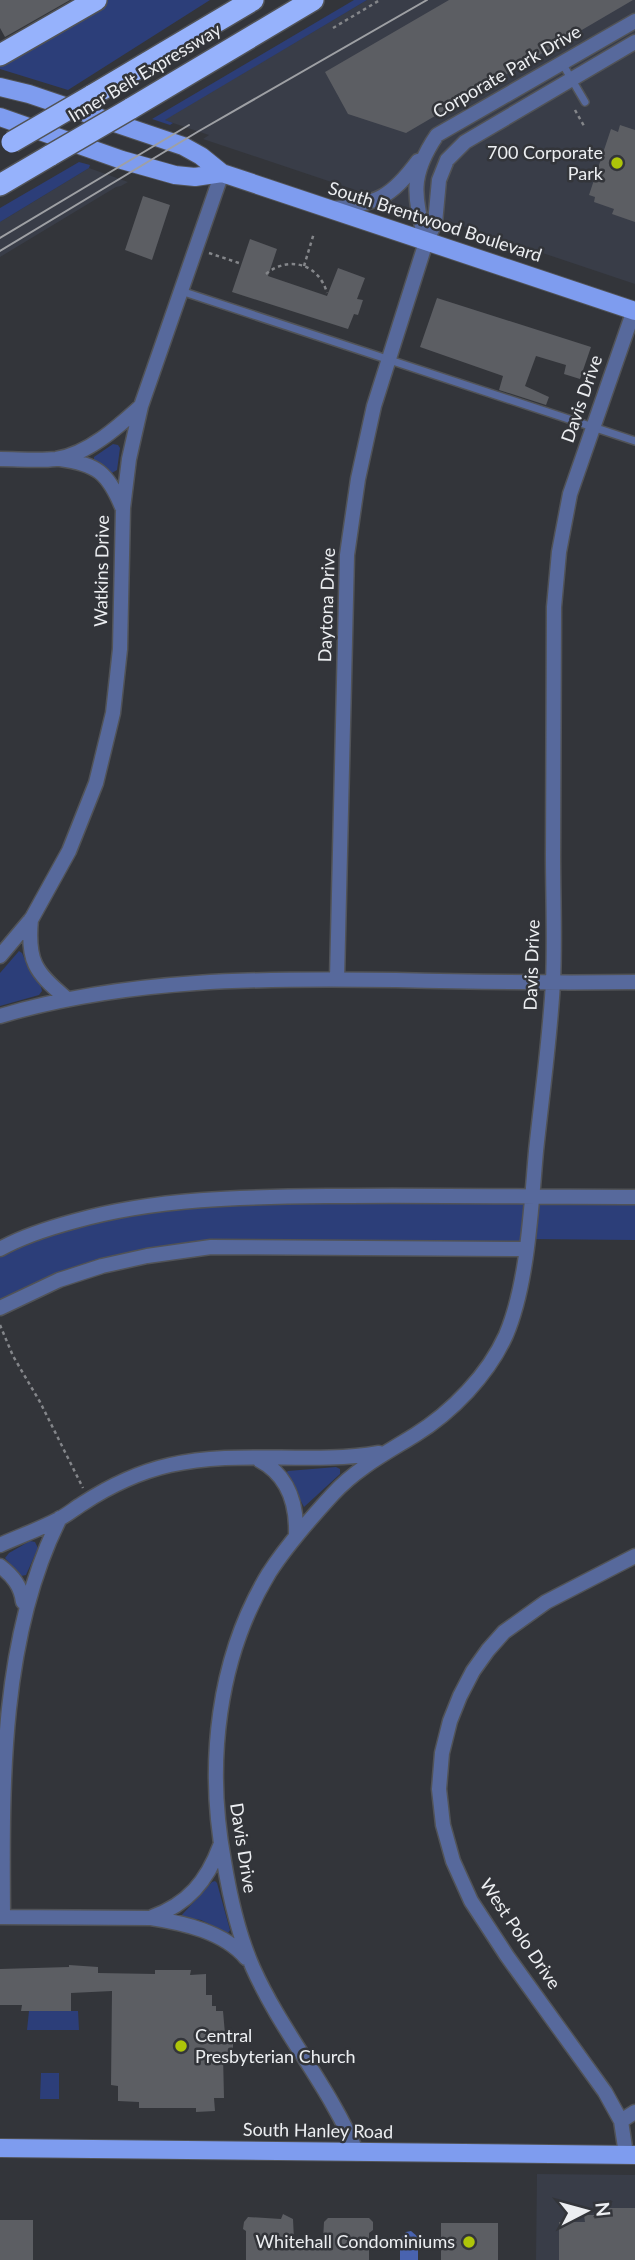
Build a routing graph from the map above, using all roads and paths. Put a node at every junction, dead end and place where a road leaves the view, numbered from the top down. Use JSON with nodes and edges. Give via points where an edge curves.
{"nodes":[{"id":1,"x":96,"y":0,"type":"edge"},
{"id":2,"x":253,"y":0,"type":"edge"},
{"id":3,"x":313,"y":0,"type":"edge"},
{"id":4,"x":380,"y":0,"type":"edge"},
{"id":5,"x":635,"y":21,"type":"edge"},
{"id":6,"x":333,"y":28,"type":"dead end"},
{"id":7,"x":635,"y":42,"type":"edge"},
{"id":8,"x":0,"y":55,"type":"edge"},
{"id":9,"x":562,"y":62,"type":"junction"},
{"id":10,"x":570,"y":78,"type":"junction"},
{"id":11,"x":0,"y":87,"type":"edge"},
{"id":12,"x":585,"y":102,"type":"dead end"},
{"id":13,"x":0,"y":117,"type":"edge"},
{"id":14,"x":6,"y":145,"type":"edge"},
{"id":15,"x":423,"y":155,"type":"junction"},
{"id":16,"x":222,"y":173,"type":"junction"},
{"id":17,"x":0,"y":185,"type":"edge"},
{"id":18,"x":330,"y":209,"type":"junction"},
{"id":19,"x":314,"y":233,"type":"dead end"},
{"id":20,"x":426,"y":242,"type":"junction"},
{"id":21,"x":195,"y":249,"type":"junction"},
{"id":22,"x":239,"y":263,"type":"dead end"},
{"id":23,"x":304,"y":266,"type":"junction"},
{"id":24,"x":266,"y":274,"type":"dead end"},
{"id":25,"x":181,"y":290,"type":"junction"},
{"id":26,"x":327,"y":292,"type":"dead end"},
{"id":27,"x":634,"y":310,"type":"edge"},
{"id":28,"x":389,"y":360,"type":"junction"},
{"id":29,"x":141,"y":406,"type":"junction"},
{"id":30,"x":593,"y":427,"type":"junction"},
{"id":31,"x":635,"y":441,"type":"edge"},
{"id":32,"x":0,"y":459,"type":"edge"},
{"id":33,"x":58,"y":459,"type":"junction"},
{"id":34,"x":123,"y":508,"type":"junction"},
{"id":35,"x":32,"y":918,"type":"junction"},
{"id":36,"x":0,"y":956,"type":"edge"},
{"id":37,"x":337,"y":979,"type":"junction"},
{"id":38,"x":635,"y":982,"type":"edge"},
{"id":39,"x":553,"y":983,"type":"junction"},
{"id":40,"x":66,"y":998,"type":"junction"},
{"id":41,"x":0,"y":1016,"type":"edge"},
{"id":42,"x":532,"y":1197,"type":"junction"},
{"id":43,"x":635,"y":1197,"type":"edge"},
{"id":44,"x":0,"y":1248,"type":"edge"},
{"id":45,"x":525,"y":1249,"type":"junction"},
{"id":46,"x":0,"y":1307,"type":"edge"},
{"id":47,"x":0,"y":1325,"type":"edge"},
{"id":48,"x":384,"y":1452,"type":"junction"},
{"id":49,"x":258,"y":1459,"type":"junction"},
{"id":50,"x":89,"y":1500,"type":"junction"},
{"id":51,"x":60,"y":1518,"type":"junction"},
{"id":52,"x":296,"y":1535,"type":"junction"},
{"id":53,"x":0,"y":1545,"type":"edge"},
{"id":54,"x":635,"y":1556,"type":"edge"},
{"id":55,"x":0,"y":1566,"type":"edge"},
{"id":56,"x":23,"y":1604,"type":"junction"},
{"id":57,"x":221,"y":1845,"type":"junction"},
{"id":58,"x":2,"y":1917,"type":"edge"},
{"id":59,"x":151,"y":1917,"type":"junction"},
{"id":60,"x":251,"y":1964,"type":"junction"},
{"id":61,"x":635,"y":2112,"type":"edge"},
{"id":62,"x":621,"y":2121,"type":"junction"},
{"id":63,"x":0,"y":2148,"type":"edge"},
{"id":64,"x":357,"y":2153,"type":"junction"},
{"id":65,"x":631,"y":2155,"type":"edge"}],
"edges":[{"from":1,"to":8,"type":"highway"},
{"from":2,"to":14,"type":"highway","name":"Inner Belt Expressway","bridge":true},
{"from":3,"to":17,"type":"highway","name":"Inner Belt Expressway","bridge":true},
{"from":4,"to":6,"type":"path"},
{"from":5,"to":9,"type":"street","name":"Corporate Park Drive"},
{"from":7,"to":10,"type":"street"},
{"from":9,"to":10,"type":"lane"},
{"from":9,"to":15,"type":"street","name":"Corporate Park Drive","via":[[437,135]]},
{"from":10,"to":12,"type":"lane"},
{"from":10,"to":20,"type":"street","via":[[466,142],[447,160],[439,180],[435,223]]},
{"from":11,"to":16,"type":"main road","name":"South Brentwood Boulevard","via":[[183,146]]},
{"from":13,"to":16,"type":"main road","name":"South Brentwood Boulevard","via":[[175,175]]},
{"from":15,"to":18,"type":"street","name":"Corporate Park Drive","via":[[389,194],[367,204]]},
{"from":15,"to":20,"type":"street","via":[[416,202]]},
{"from":16,"to":18,"type":"main road","name":"South Brentwood Boulevard"},
{"from":16,"to":21,"type":"street","name":"Watkins Drive"},
{"from":18,"to":20,"type":"main road","name":"South Brentwood Boulevard"},
{"from":19,"to":23,"type":"path"},
{"from":20,"to":27,"type":"main road","name":"South Brentwood Boulevard"},
{"from":20,"to":28,"type":"street","name":"Daytona Drive"},
{"from":21,"to":22,"type":"path"},
{"from":21,"to":25,"type":"street","name":"Watkins Drive"},
{"from":23,"to":24,"type":"path","via":[[287,264]]},
{"from":23,"to":26,"type":"path","via":[[318,274]]},
{"from":25,"to":28,"type":"lane"},
{"from":25,"to":29,"type":"street","name":"Watkins Drive"},
{"from":27,"to":30,"type":"street","name":"Davis Drive"},
{"from":28,"to":30,"type":"lane"},
{"from":28,"to":37,"type":"street","name":"Daytona Drive","via":[[361,466],[347,555]]},
{"from":29,"to":33,"type":"street","via":[[86,448]]},
{"from":29,"to":34,"type":"street","name":"Watkins Drive"},
{"from":30,"to":31,"type":"lane"},
{"from":30,"to":39,"type":"street","name":"Davis Drive","via":[[570,494],[554,607]]},
{"from":32,"to":33,"type":"street"},
{"from":33,"to":34,"type":"street","via":[[99,471],[113,486]]},
{"from":34,"to":35,"type":"street","name":"Watkins Drive","via":[[120,649],[113,713],[96,783],[69,850]]},
{"from":35,"to":36,"type":"street","name":"Watkins Drive"},
{"from":35,"to":40,"type":"street","via":[[29,944],[35,967]]},
{"from":37,"to":39,"type":"street"},
{"from":37,"to":40,"type":"street","via":[[223,980]]},
{"from":38,"to":39,"type":"street"},
{"from":39,"to":42,"type":"street","name":"Davis Drive"},
{"from":40,"to":41,"type":"street"},
{"from":42,"to":43,"type":"street"},
{"from":42,"to":44,"type":"street","via":[[181,1201],[90,1217]]},
{"from":42,"to":45,"type":"street","name":"Davis Drive"},
{"from":45,"to":46,"type":"street","via":[[211,1247],[102,1266]]},
{"from":45,"to":48,"type":"street","name":"Davis Drive","via":[[515,1307],[493,1359],[446,1412]]},
{"from":47,"to":50,"type":"path"},
{"from":48,"to":49,"type":"street","via":[[335,1459]]},
{"from":48,"to":52,"type":"street","name":"Davis Drive","via":[[335,1491]]},
{"from":49,"to":50,"type":"street","via":[[231,1457],[168,1466]]},
{"from":49,"to":52,"type":"street","via":[[271,1466],[287,1487]]},
{"from":50,"to":51,"type":"street"},
{"from":51,"to":53,"type":"street"},
{"from":51,"to":56,"type":"street","via":[[46,1541]]},
{"from":52,"to":57,"type":"street","name":"Davis Drive","via":[[268,1574],[236,1645],[216,1742]]},
{"from":54,"to":62,"type":"street","name":"West Polo Drive","via":[[546,1602],[504,1632],[488,1650],[450,1721],[439,1789],[453,1861],[471,1901],[578,2051]]},
{"from":55,"to":56,"type":"street","via":[[18,1584]]},
{"from":56,"to":58,"type":"street","via":[[9,1671],[1,1754]]},
{"from":57,"to":59,"type":"street","via":[[199,1886],[167,1912]]},
{"from":57,"to":60,"type":"street","name":"Davis Drive","via":[[236,1919]]},
{"from":58,"to":59,"type":"street"},
{"from":59,"to":60,"type":"street","via":[[221,1937]]},
{"from":60,"to":64,"type":"street","name":"Davis Drive","via":[[330,2097]]},
{"from":61,"to":62,"type":"street"},
{"from":62,"to":65,"type":"street","name":"West Polo Drive"},
{"from":63,"to":64,"type":"main road","name":"South Hanley Road"},
{"from":64,"to":65,"type":"main road","name":"South Hanley Road"}]}
